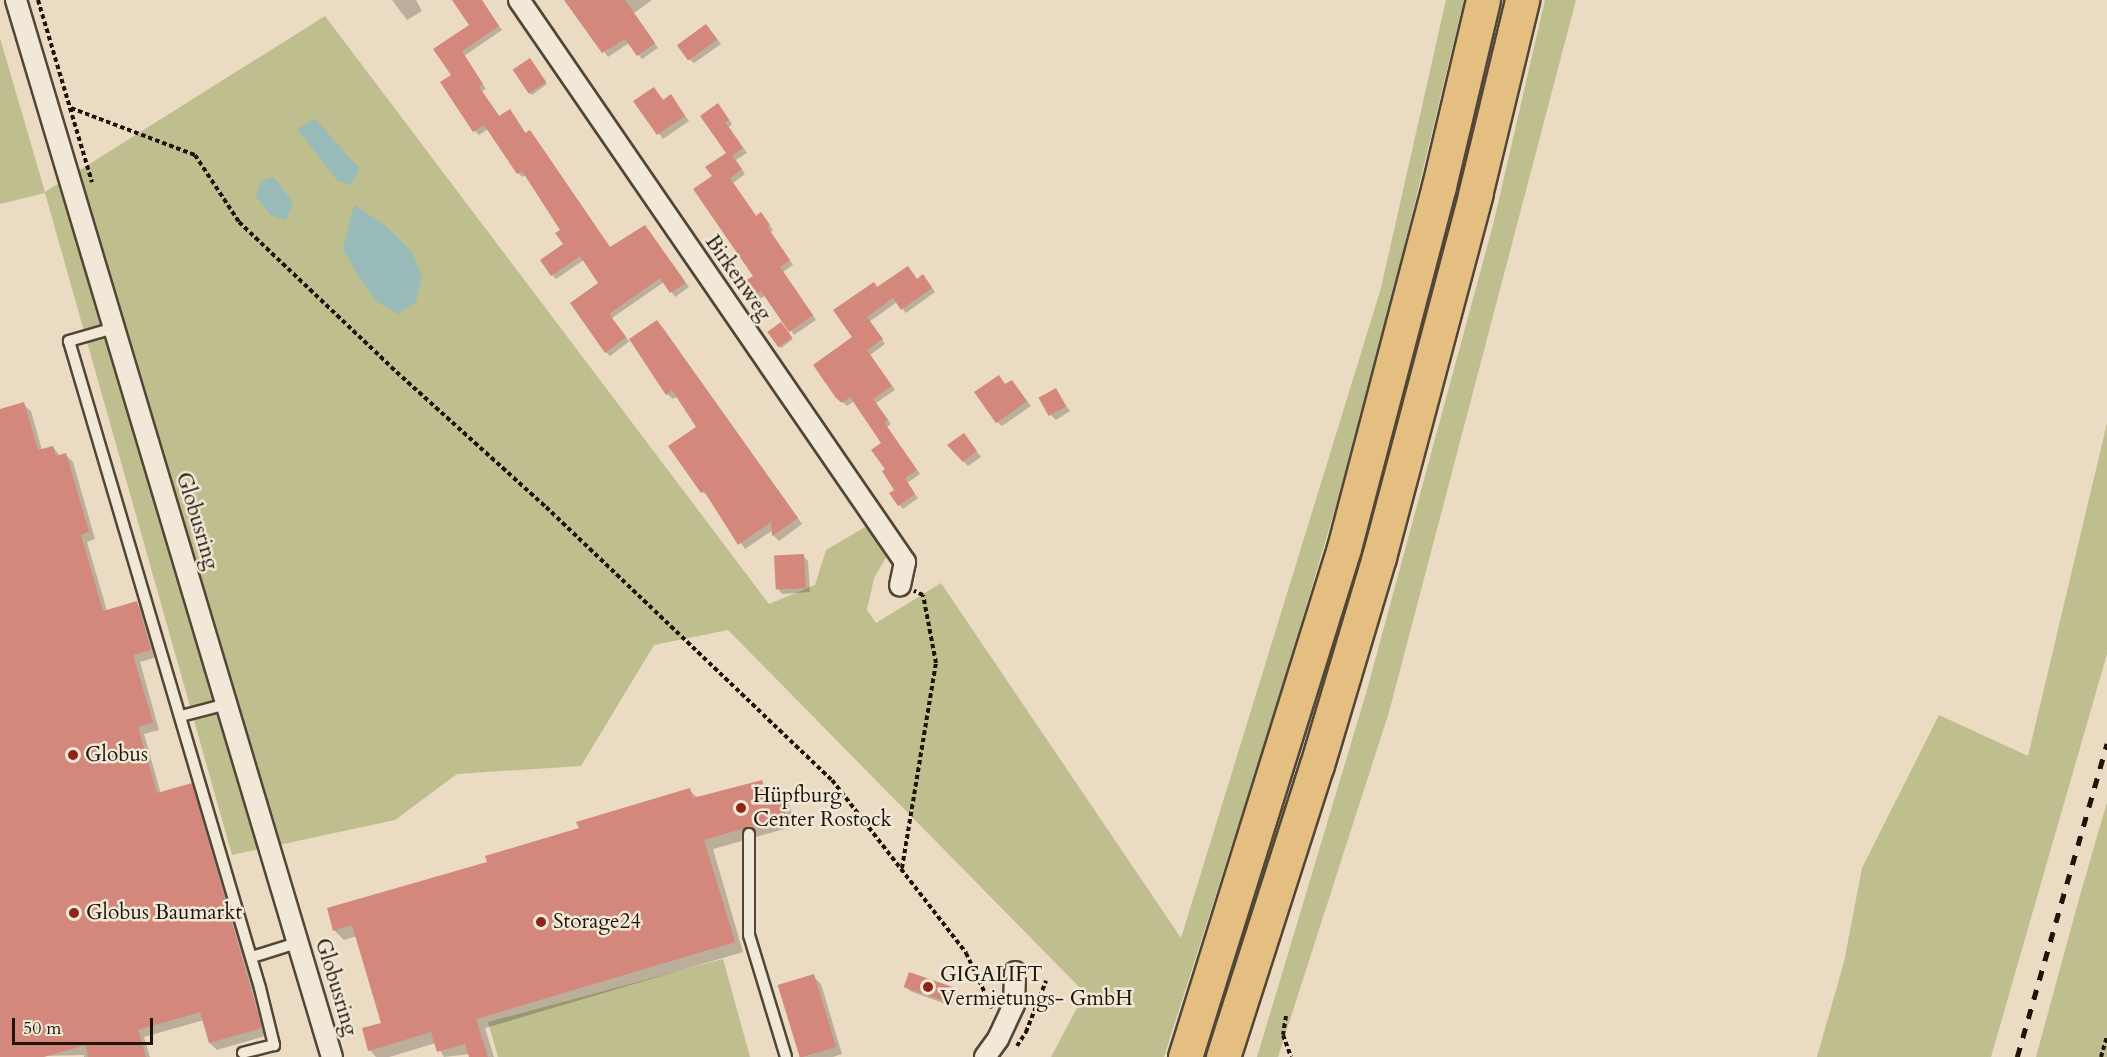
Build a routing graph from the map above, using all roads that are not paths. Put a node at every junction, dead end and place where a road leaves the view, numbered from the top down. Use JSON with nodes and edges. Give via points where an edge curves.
{"nodes":[{"id":1,"x":16,"y":0,"type":"edge"},
{"id":2,"x":519,"y":0,"type":"edge"},
{"id":3,"x":1483,"y":0,"type":"edge"},
{"id":4,"x":1522,"y":0,"type":"edge"},
{"id":5,"x":114,"y":328,"type":"junction"},
{"id":6,"x":900,"y":585,"type":"road end"},
{"id":7,"x":227,"y":704,"type":"junction"},
{"id":8,"x":181,"y":716,"type":"junction"},
{"id":9,"x":749,"y":834,"type":"dead end"},
{"id":10,"x":297,"y":943,"type":"junction"},
{"id":11,"x":252,"y":957,"type":"junction"},
{"id":12,"x":1015,"y":972,"type":"dead end"},
{"id":13,"x":243,"y":1053,"type":"dead end"},
{"id":14,"x":332,"y":1057,"type":"edge"},
{"id":15,"x":786,"y":1057,"type":"edge"},
{"id":16,"x":985,"y":1057,"type":"edge"},
{"id":17,"x":1185,"y":1057,"type":"edge"},
{"id":18,"x":1223,"y":1057,"type":"edge"}],
"edges":[{"from":1,"to":5,"type":"street","name":"Globusring"},
{"from":2,"to":6,"type":"street","name":"Birkenweg","via":[[905,562]]},
{"from":3,"to":17,"type":"highway","via":[[1439,186],[1344,548]]},
{"from":4,"to":18,"type":"highway","via":[[1379,557],[1314,776]]},
{"from":5,"to":7,"type":"street","name":"Globusring"},
{"from":5,"to":8,"type":"lane","via":[[69,341]]},
{"from":7,"to":8,"type":"lane"},
{"from":7,"to":10,"type":"street","name":"Globusring"},
{"from":8,"to":11,"type":"lane"},
{"from":9,"to":15,"type":"lane","via":[[749,935]]},
{"from":10,"to":11,"type":"lane"},
{"from":10,"to":14,"type":"street","name":"Globusring"},
{"from":11,"to":13,"type":"lane","via":[[274,1045]]},
{"from":12,"to":16,"type":"street","via":[[1014,1005]]}]}
